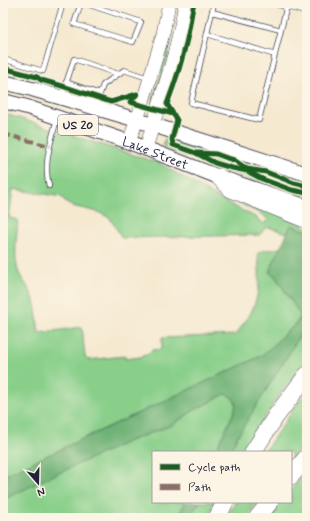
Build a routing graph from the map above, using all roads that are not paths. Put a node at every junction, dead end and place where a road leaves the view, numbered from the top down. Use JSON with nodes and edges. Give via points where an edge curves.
{"nodes":[{"id":1,"x":63,"y":3,"type":"edge"},
{"id":2,"x":81,"y":3,"type":"edge"},
{"id":3,"x":84,"y":3,"type":"edge"},
{"id":4,"x":169,"y":3,"type":"edge"},
{"id":5,"x":185,"y":3,"type":"edge"},
{"id":6,"x":214,"y":3,"type":"edge"},
{"id":7,"x":283,"y":4,"type":"edge"},
{"id":8,"x":307,"y":10,"type":"edge"},
{"id":9,"x":212,"y":12,"type":"junction"},
{"id":10,"x":281,"y":30,"type":"junction"},
{"id":11,"x":207,"y":34,"type":"junction"},
{"id":12,"x":275,"y":55,"type":"junction"},
{"id":13,"x":3,"y":59,"type":"edge"},
{"id":14,"x":118,"y":74,"type":"junction"},
{"id":15,"x":150,"y":79,"type":"junction"},
{"id":16,"x":3,"y":82,"type":"edge"},
{"id":17,"x":66,"y":82,"type":"junction"},
{"id":18,"x":100,"y":94,"type":"junction"},
{"id":19,"x":61,"y":98,"type":"junction"},
{"id":20,"x":3,"y":101,"type":"edge"},
{"id":21,"x":96,"y":108,"type":"junction"},
{"id":22,"x":58,"y":118,"type":"junction"},
{"id":23,"x":137,"y":120,"type":"junction"},
{"id":24,"x":152,"y":125,"type":"junction"},
{"id":25,"x":129,"y":142,"type":"junction"},
{"id":26,"x":146,"y":148,"type":"junction"},
{"id":27,"x":307,"y":174,"type":"edge"},
{"id":28,"x":219,"y":177,"type":"junction"},
{"id":29,"x":49,"y":186,"type":"dead end"},
{"id":30,"x":307,"y":207,"type":"edge"},
{"id":31,"x":307,"y":220,"type":"edge"},
{"id":32,"x":307,"y":375,"type":"edge"},
{"id":33,"x":254,"y":451,"type":"edge"},
{"id":34,"x":307,"y":457,"type":"edge"},
{"id":35,"x":292,"y":475,"type":"edge"},
{"id":36,"x":224,"y":503,"type":"edge"},
{"id":37,"x":269,"y":503,"type":"edge"},
{"id":38,"x":216,"y":518,"type":"edge"},
{"id":39,"x":257,"y":518,"type":"edge"}],
"edges":[{"from":1,"to":13,"type":"lane","via":[[43,70]]},
{"from":2,"to":3,"type":"lane","via":[[74,24],[133,42],[141,22]]},
{"from":4,"to":15,"type":"main road"},
{"from":5,"to":24,"type":"main road","via":[[177,42]]},
{"from":6,"to":9,"type":"lane"},
{"from":7,"to":8,"type":"street"},
{"from":7,"to":10,"type":"lane"},
{"from":9,"to":10,"type":"lane"},
{"from":9,"to":11,"type":"lane"},
{"from":10,"to":12,"type":"lane"},
{"from":11,"to":12,"type":"lane"},
{"from":11,"to":12,"type":"lane","via":[[191,103],[259,120]]},
{"from":14,"to":15,"type":"lane","via":[[124,70]]},
{"from":14,"to":17,"type":"lane","via":[[74,59]]},
{"from":14,"to":18,"type":"lane","via":[[103,85]]},
{"from":15,"to":23,"type":"main road"},
{"from":16,"to":19,"type":"main road","name":"Lake Street","number":"US 20"},
{"from":17,"to":18,"type":"lane"},
{"from":17,"to":19,"type":"lane"},
{"from":18,"to":21,"type":"lane"},
{"from":19,"to":21,"type":"main road","name":"Lake Street","number":"US 20"},
{"from":20,"to":22,"type":"main road","name":"Lake Street","number":"US 20"},
{"from":21,"to":23,"type":"main road","name":"Lake Street","number":"US 20"},
{"from":22,"to":25,"type":"main road","name":"Lake Street","number":"US 20"},
{"from":22,"to":29,"type":"lane","via":[[47,157]]},
{"from":23,"to":24,"type":"main road","name":"Lake Street","number":"US 20"},
{"from":23,"to":25,"type":"main road"},
{"from":24,"to":26,"type":"main road"},
{"from":24,"to":27,"type":"main road","name":"Lake Street","number":"US 20"},
{"from":25,"to":26,"type":"main road","name":"Lake Street","number":"US 20"},
{"from":26,"to":28,"type":"main road","name":"Lake Street","number":"US 20"},
{"from":28,"to":30,"type":"main road","name":"Lake Street","number":"US 20"},
{"from":28,"to":31,"type":"highway","via":[[231,189]]},
{"from":32,"to":33,"type":"highway"},
{"from":34,"to":35,"type":"highway"},
{"from":36,"to":38,"type":"highway"},
{"from":37,"to":39,"type":"highway"}]}
